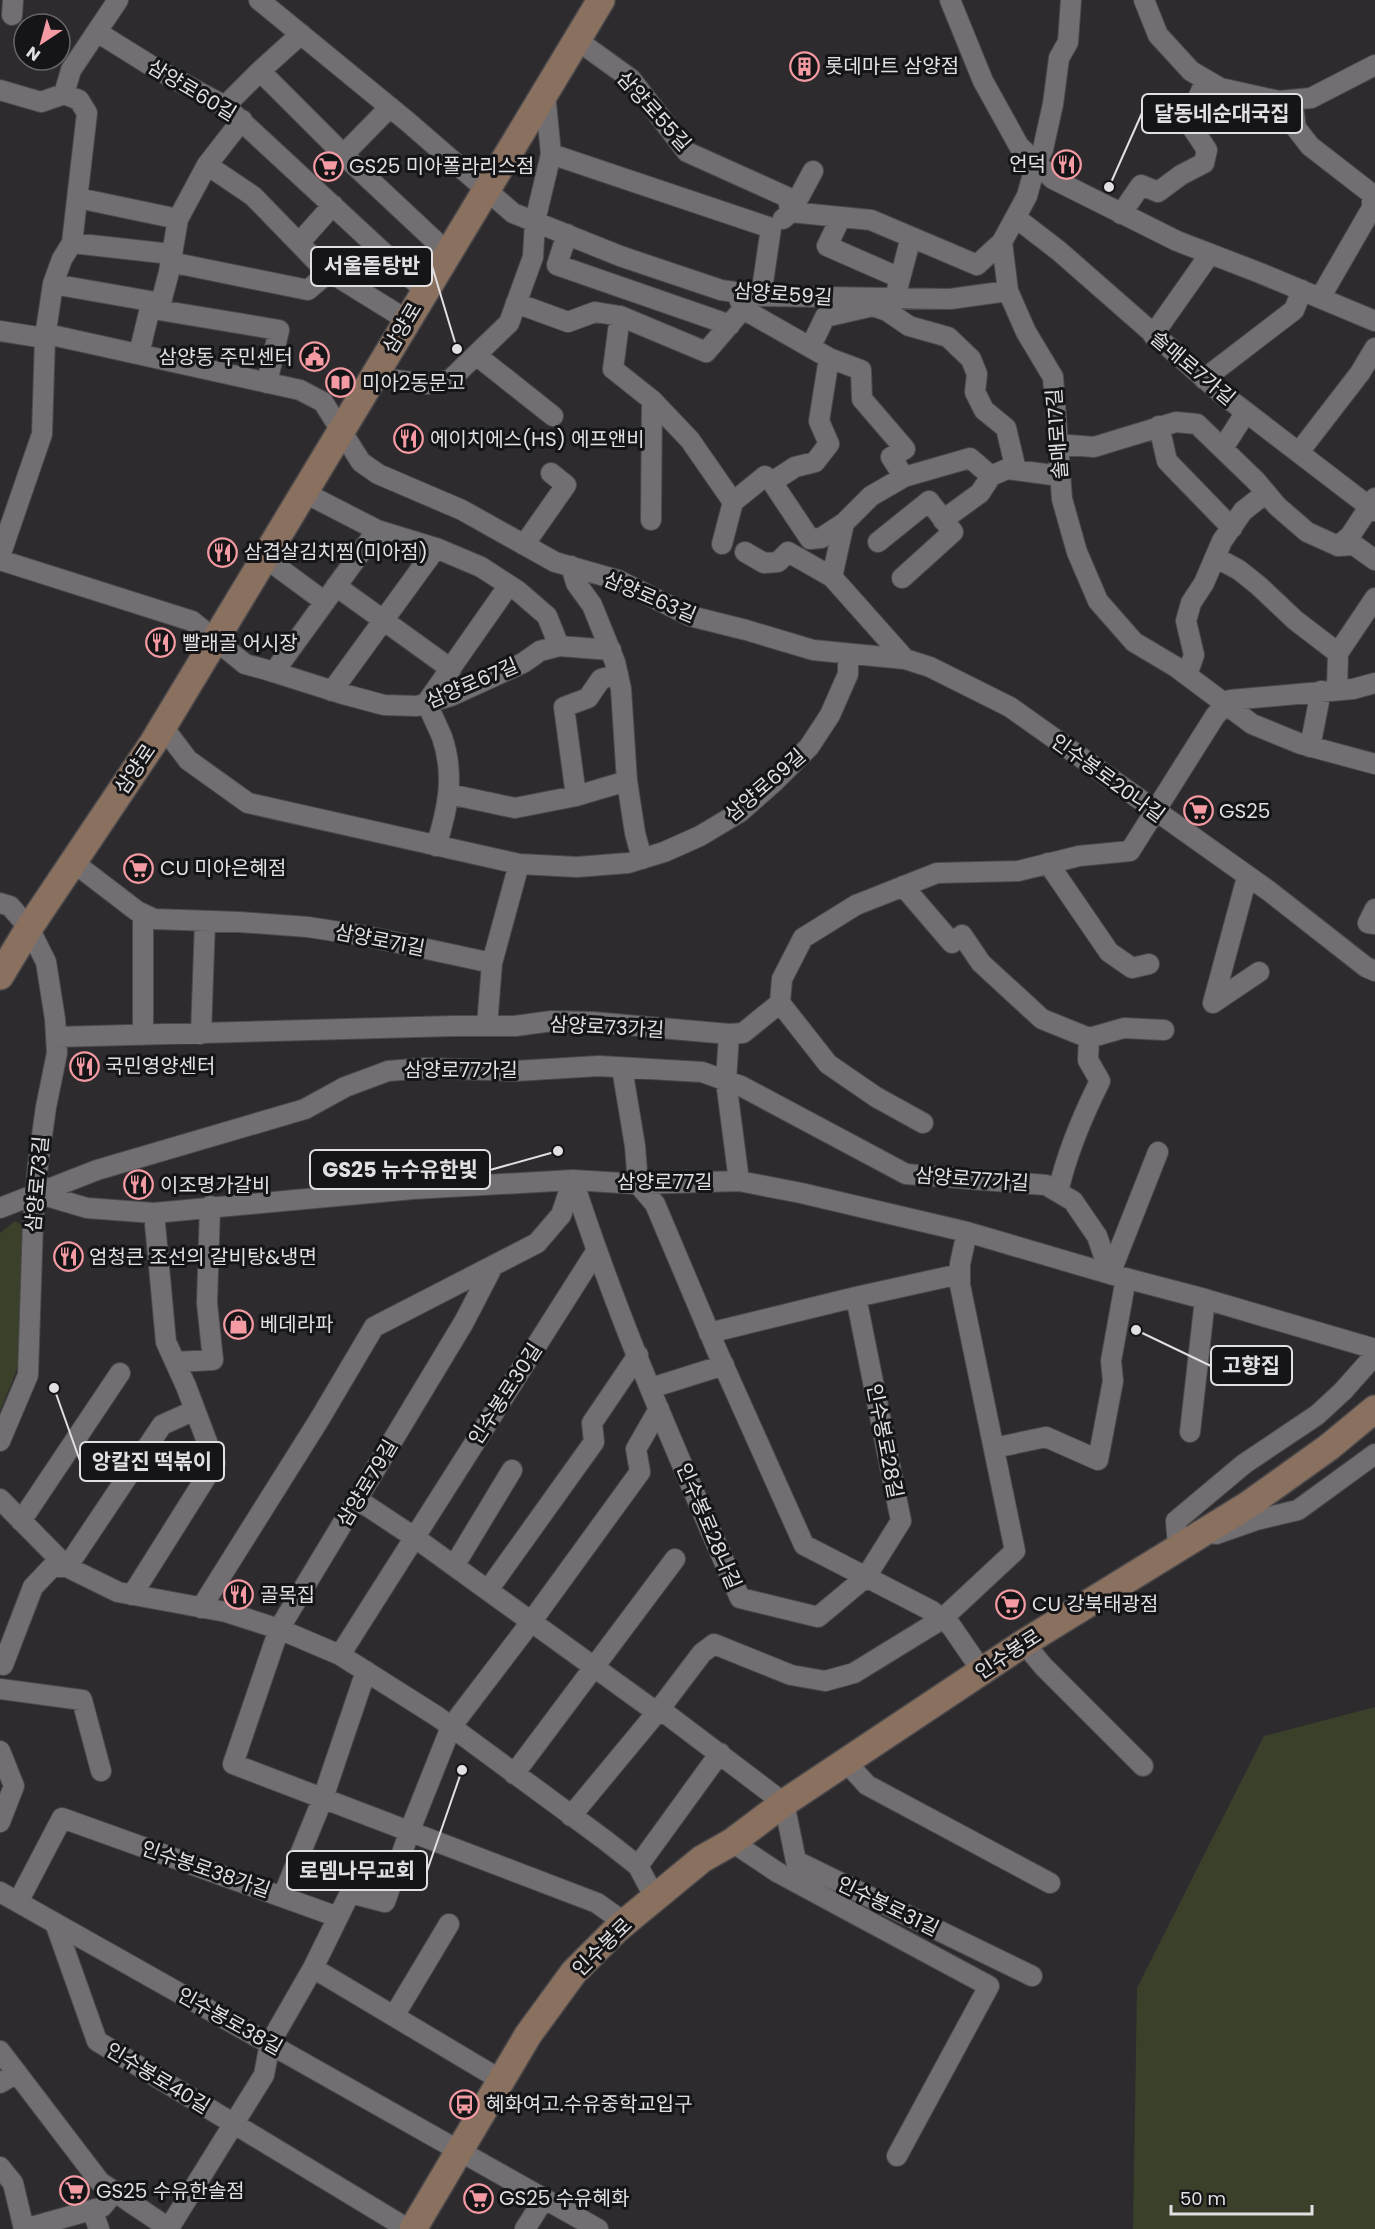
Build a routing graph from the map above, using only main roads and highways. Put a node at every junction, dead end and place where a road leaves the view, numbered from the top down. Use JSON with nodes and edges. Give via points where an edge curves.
{"nodes":[{"id":1,"x":601,"y":0,"type":"edge"},
{"id":2,"x":0,"y":976,"type":"edge"},
{"id":3,"x":1375,"y":1409,"type":"edge"},
{"id":4,"x":413,"y":2229,"type":"edge"}],
"edges":[{"from":1,"to":2,"type":"main road","name":"삼양로","via":[[163,727]]},
{"from":3,"to":4,"type":"main road","name":"인수봉로","via":[[1248,1505],[1024,1643],[702,1859],[625,1923],[574,1972],[528,2035]]}]}
